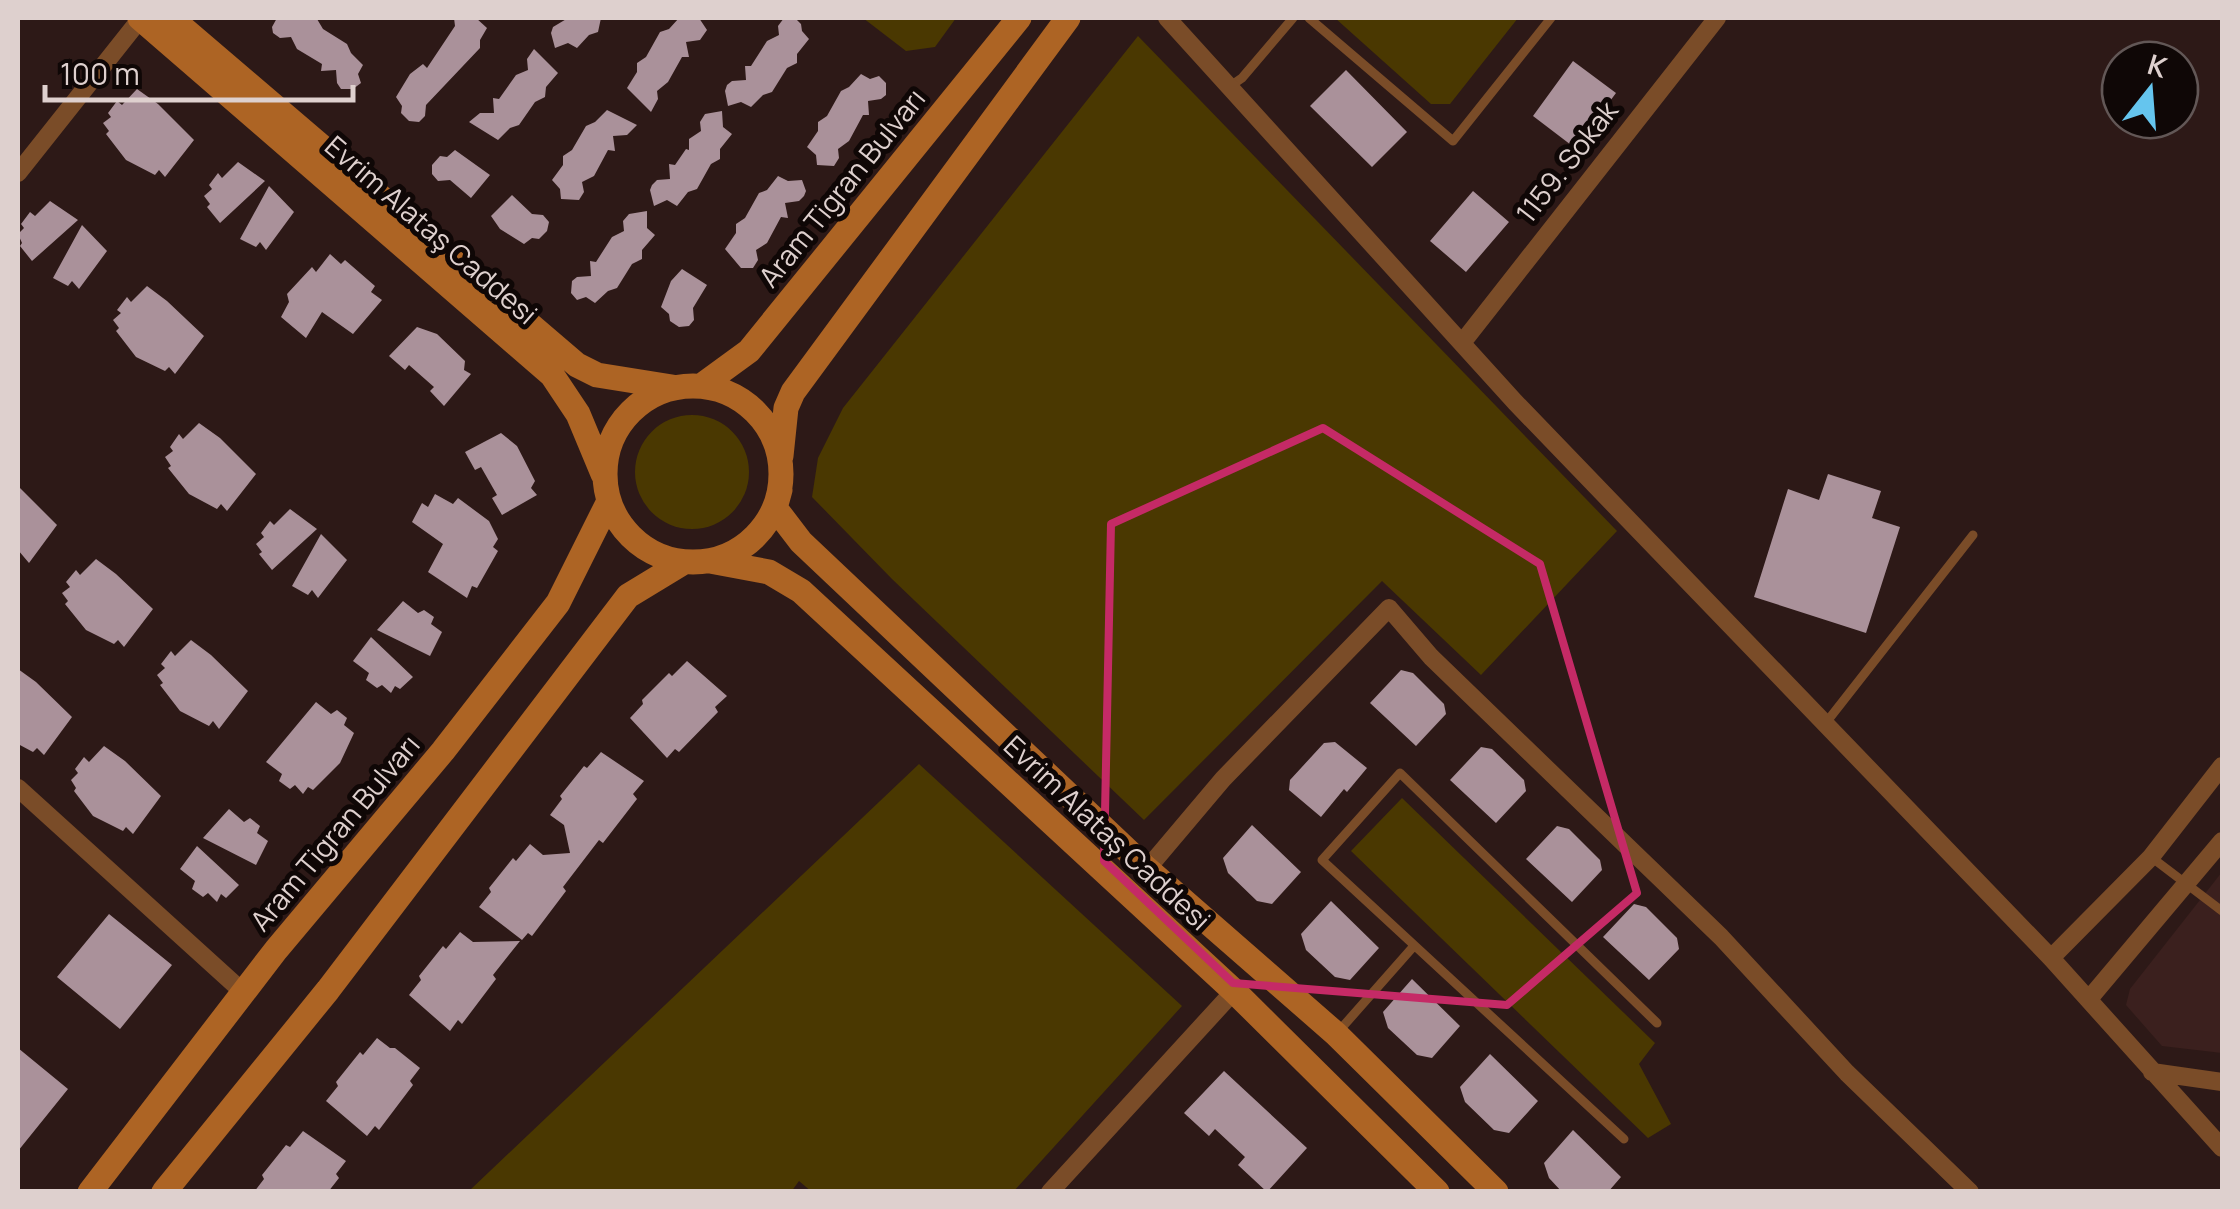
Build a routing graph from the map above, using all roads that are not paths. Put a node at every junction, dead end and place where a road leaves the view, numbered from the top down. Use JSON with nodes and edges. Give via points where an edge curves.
{"nodes":[{"id":1,"x":140,"y":18,"type":"edge"},
{"id":2,"x":171,"y":18,"type":"edge"},
{"id":3,"x":1019,"y":18,"type":"edge"},
{"id":4,"x":1068,"y":18,"type":"edge"},
{"id":5,"x":1167,"y":18,"type":"edge"},
{"id":6,"x":1293,"y":18,"type":"edge"},
{"id":7,"x":1309,"y":18,"type":"edge"},
{"id":8,"x":1551,"y":18,"type":"edge"},
{"id":9,"x":1717,"y":18,"type":"edge"},
{"id":10,"x":1229,"y":87,"type":"junction"},
{"id":11,"x":18,"y":173,"type":"edge"},
{"id":12,"x":1462,"y":342,"type":"junction"},
{"id":13,"x":702,"y":386,"type":"junction"},
{"id":14,"x":672,"y":387,"type":"junction"},
{"id":15,"x":781,"y":461,"type":"junction"},
{"id":16,"x":604,"y":474,"type":"junction"},
{"id":17,"x":780,"y":490,"type":"junction"},
{"id":18,"x":608,"y":504,"type":"junction"},
{"id":19,"x":1973,"y":535,"type":"dead end"},
{"id":20,"x":697,"y":562,"type":"junction"},
{"id":21,"x":1825,"y":724,"type":"junction"},
{"id":22,"x":2222,"y":766,"type":"edge"},
{"id":23,"x":18,"y":788,"type":"edge"},
{"id":24,"x":2222,"y":841,"type":"edge"},
{"id":25,"x":2151,"y":857,"type":"junction"},
{"id":26,"x":1147,"y":869,"type":"junction"},
{"id":27,"x":2187,"y":886,"type":"junction"},
{"id":28,"x":2222,"y":912,"type":"edge"},
{"id":29,"x":1414,"y":946,"type":"junction"},
{"id":30,"x":2051,"y":958,"type":"junction"},
{"id":31,"x":243,"y":992,"type":"junction"},
{"id":32,"x":1234,"y":992,"type":"junction"},
{"id":33,"x":2089,"y":999,"type":"junction"},
{"id":34,"x":1657,"y":1023,"type":"dead end"},
{"id":35,"x":1336,"y":1034,"type":"junction"},
{"id":36,"x":2152,"y":1072,"type":"junction"},
{"id":37,"x":2222,"y":1082,"type":"edge"},
{"id":38,"x":1624,"y":1140,"type":"dead end"},
{"id":39,"x":2222,"y":1148,"type":"edge"},
{"id":40,"x":90,"y":1192,"type":"edge"},
{"id":41,"x":164,"y":1192,"type":"edge"},
{"id":42,"x":1050,"y":1192,"type":"edge"},
{"id":43,"x":1437,"y":1192,"type":"edge"},
{"id":44,"x":1496,"y":1192,"type":"edge"},
{"id":45,"x":1970,"y":1192,"type":"edge"}],
"edges":[{"from":1,"to":11,"type":"street"},
{"from":1,"to":16,"type":"main road","name":"Evrim Alataş Caddesi","via":[[552,375]]},
{"from":2,"to":14,"type":"main road","name":"Evrim Alataş Caddesi","via":[[577,366]]},
{"from":3,"to":13,"type":"main road","name":"Aram Tigran Bulvarı","via":[[748,351]]},
{"from":4,"to":15,"type":"main road","via":[[792,392]]},
{"from":5,"to":10,"type":"street"},
{"from":6,"to":10,"type":"lane"},
{"from":7,"to":8,"type":"lane","via":[[1454,141]]},
{"from":9,"to":12,"type":"street","name":"1159. Sokak"},
{"from":10,"to":12,"type":"street"},
{"from":12,"to":21,"type":"street"},
{"from":13,"to":14,"type":"main road"},
{"from":13,"to":15,"type":"main road","via":[[730,393],[754,410],[772,433]]},
{"from":14,"to":16,"type":"main road","via":[[622,419],[608,445]]},
{"from":15,"to":17,"type":"main road"},
{"from":16,"to":18,"type":"main road"},
{"from":17,"to":20,"type":"main road","via":[[756,536],[735,552]]},
{"from":17,"to":26,"type":"main road","via":[[775,508],[801,542]]},
{"from":18,"to":20,"type":"main road","via":[[638,544],[659,556]]},
{"from":18,"to":31,"type":"main road","name":"Aram Tigran Bulvarı","via":[[558,603]]},
{"from":19,"to":21,"type":"lane"},
{"from":20,"to":32,"type":"main road","name":"Evrim Alataş Caddesi","via":[[769,572],[801,591]]},
{"from":20,"to":41,"type":"main road","via":[[628,596],[328,990]]},
{"from":21,"to":30,"type":"street"},
{"from":22,"to":25,"type":"street"},
{"from":23,"to":31,"type":"street"},
{"from":24,"to":27,"type":"street"},
{"from":25,"to":27,"type":"lane"},
{"from":25,"to":30,"type":"street"},
{"from":26,"to":35,"type":"main road"},
{"from":26,"to":45,"type":"street","via":[[1223,779],[1389,608],[1430,657],[1721,937]]},
{"from":27,"to":28,"type":"lane"},
{"from":27,"to":33,"type":"street"},
{"from":29,"to":34,"type":"lane","via":[[1322,860],[1400,774]]},
{"from":29,"to":35,"type":"lane"},
{"from":29,"to":38,"type":"lane"},
{"from":30,"to":33,"type":"street"},
{"from":31,"to":40,"type":"main road","name":"Aram Tigran Bulvarı"},
{"from":32,"to":42,"type":"street"},
{"from":32,"to":43,"type":"main road","name":"Evrim Alataş Caddesi"},
{"from":33,"to":36,"type":"street"},
{"from":35,"to":44,"type":"main road"},
{"from":36,"to":37,"type":"street"},
{"from":36,"to":39,"type":"street"}]}
